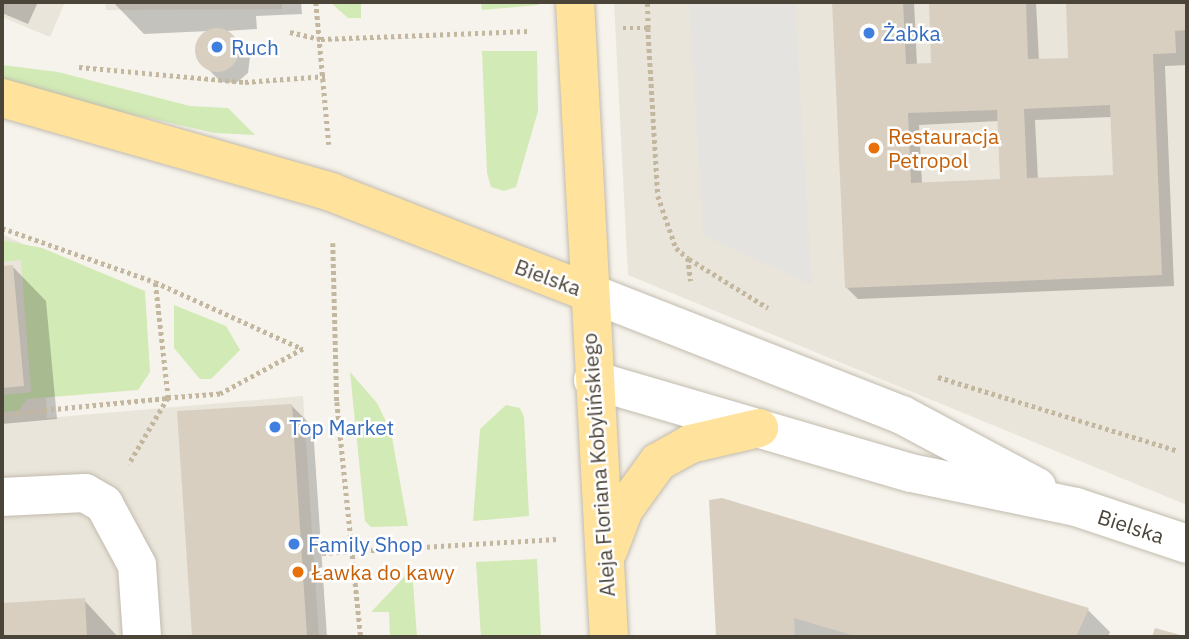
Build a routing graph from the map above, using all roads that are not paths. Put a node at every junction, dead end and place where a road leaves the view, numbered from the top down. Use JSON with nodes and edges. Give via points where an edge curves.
{"nodes":[{"id":1,"x":575,"y":15,"type":"edge"},
{"id":2,"x":2,"y":98,"type":"edge"},
{"id":3,"x":588,"y":292,"type":"junction"},
{"id":4,"x":593,"y":380,"type":"junction"},
{"id":5,"x":759,"y":428,"type":"junction"},
{"id":6,"x":2,"y":497,"type":"edge"},
{"id":7,"x":1076,"y":508,"type":"junction"},
{"id":8,"x":1187,"y":544,"type":"edge"},
{"id":9,"x":604,"y":563,"type":"junction"},
{"id":10,"x":142,"y":637,"type":"edge"},
{"id":11,"x":609,"y":637,"type":"edge"}],
"edges":[{"from":1,"to":3,"type":"main road","name":"Aleja Floriana Kobylińskiego"},
{"from":2,"to":3,"type":"main road","name":"Bielska","via":[[331,192],[418,230]]},
{"from":3,"to":4,"type":"main road","name":"Aleja Floriana Kobylińskiego"},
{"from":3,"to":7,"type":"street","name":"Bielska","via":[[902,415]]},
{"from":4,"to":5,"type":"street","name":"Bielska"},
{"from":4,"to":9,"type":"main road","name":"Aleja Floriana Kobylińskiego"},
{"from":5,"to":7,"type":"street","name":"Bielska","via":[[911,473]]},
{"from":5,"to":9,"type":"main road","via":[[690,444],[658,462],[624,509]]},
{"from":6,"to":10,"type":"street","via":[[85,493],[104,504],[137,565]]},
{"from":7,"to":8,"type":"street","name":"Bielska"},
{"from":9,"to":11,"type":"main road","name":"Aleja Floriana Kobylińskiego"}]}
